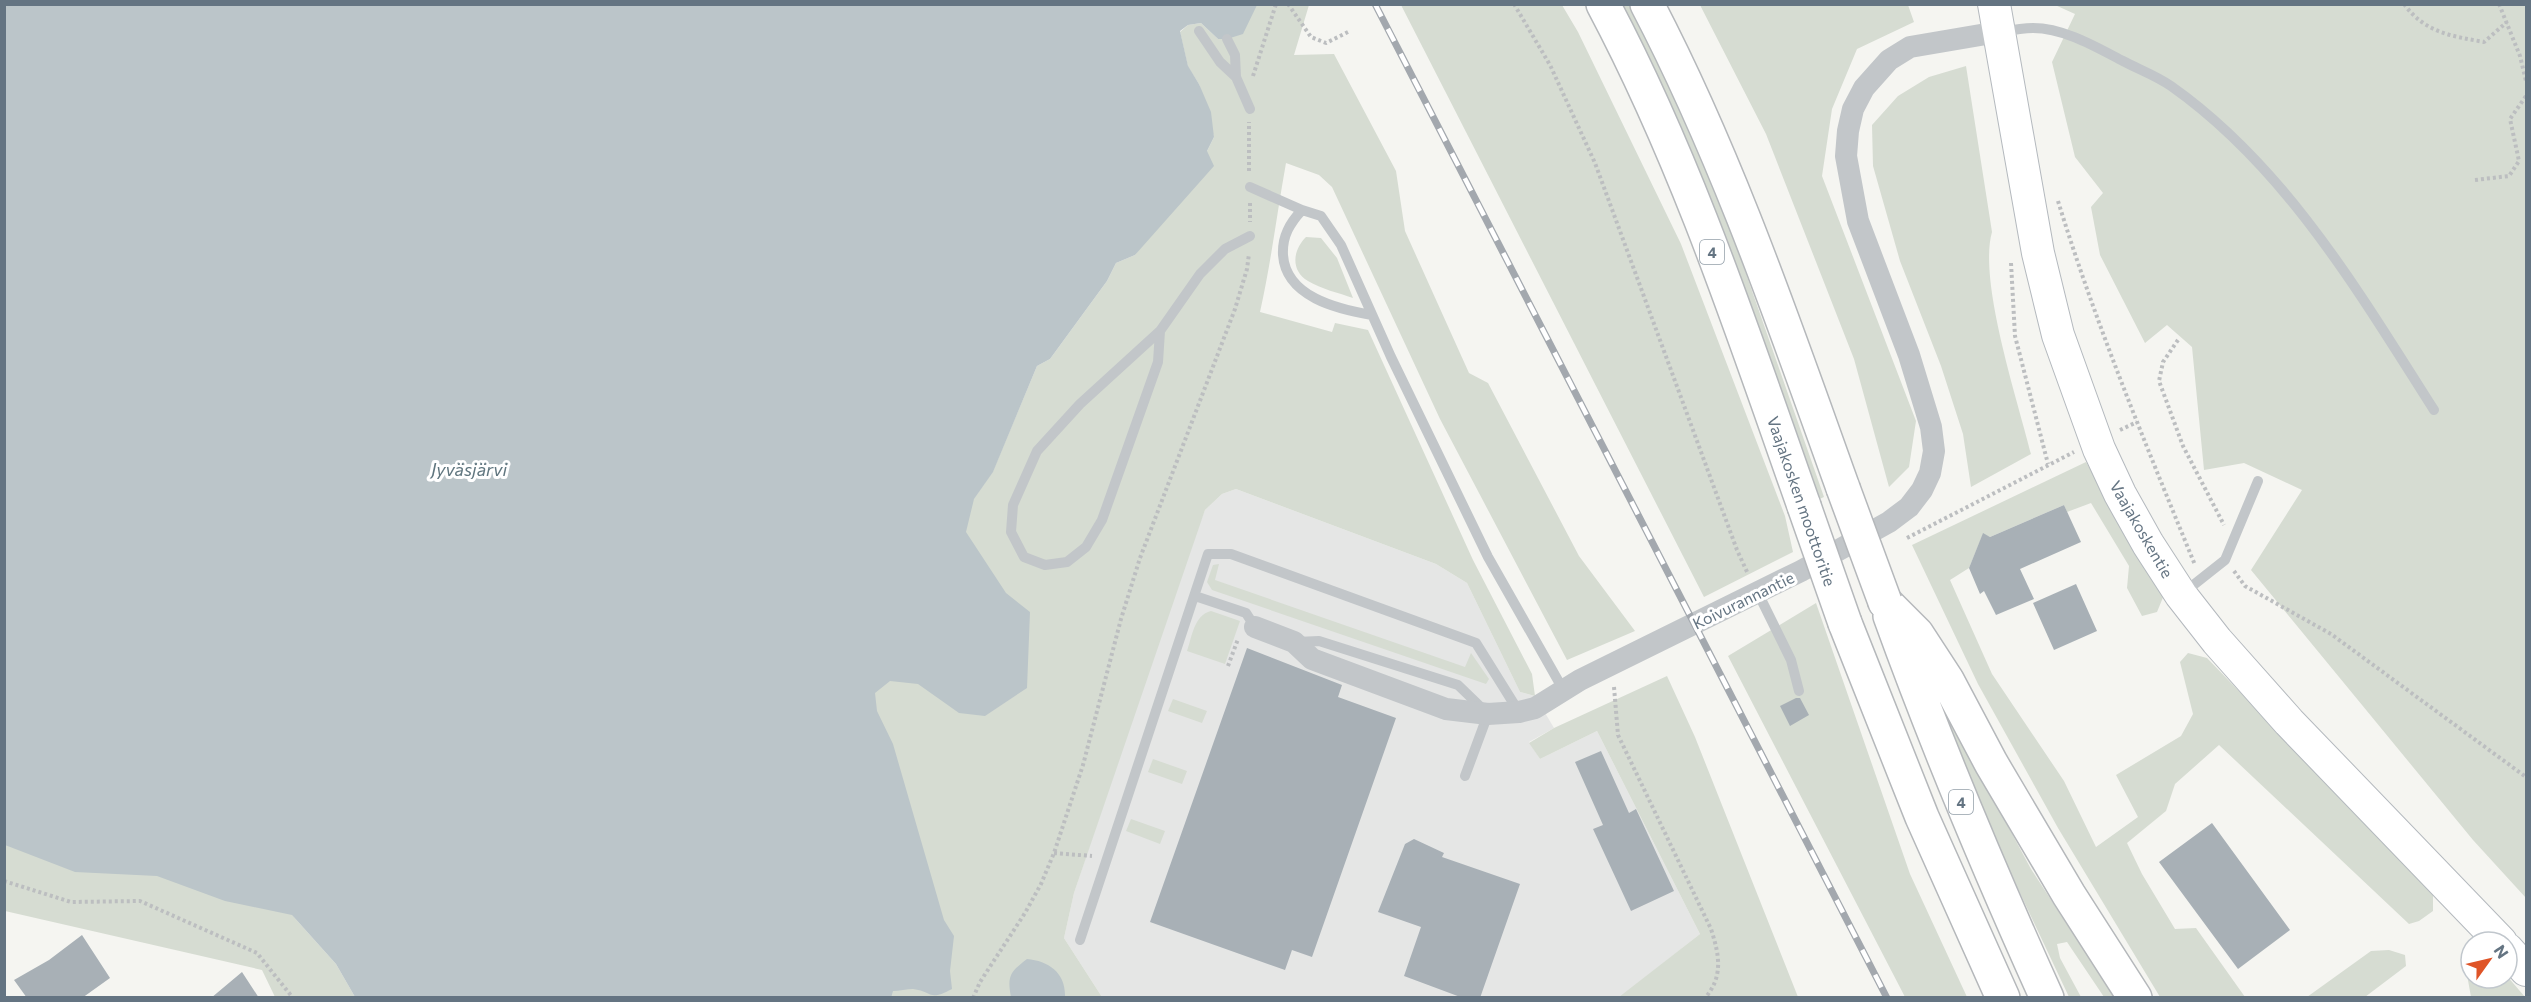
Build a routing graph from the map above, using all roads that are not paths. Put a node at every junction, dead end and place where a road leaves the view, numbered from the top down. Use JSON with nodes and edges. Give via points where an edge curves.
{"nodes":[{"id":1,"x":1603,"y":4,"type":"edge"},
{"id":2,"x":1647,"y":4,"type":"edge"},
{"id":3,"x":1996,"y":18,"type":"edge"},
{"id":4,"x":1199,"y":31,"type":"dead end"},
{"id":5,"x":1227,"y":39,"type":"dead end"},
{"id":6,"x":1236,"y":77,"type":"junction"},
{"id":7,"x":1250,"y":109,"type":"road end"},
{"id":8,"x":1250,"y":187,"type":"road end"},
{"id":9,"x":1302,"y":210,"type":"junction"},
{"id":10,"x":1250,"y":236,"type":"road end"},
{"id":11,"x":1372,"y":315,"type":"junction"},
{"id":12,"x":1160,"y":331,"type":"junction"},
{"id":13,"x":2434,"y":410,"type":"dead end"},
{"id":14,"x":2258,"y":481,"type":"dead end"},
{"id":15,"x":2191,"y":587,"type":"junction"},
{"id":16,"x":1757,"y":591,"type":"junction"},
{"id":17,"x":1195,"y":596,"type":"junction"},
{"id":18,"x":1885,"y":602,"type":"junction"},
{"id":19,"x":1255,"y":627,"type":"joint"},
{"id":20,"x":1800,"y":691,"type":"dead end"},
{"id":21,"x":1564,"y":692,"type":"junction"},
{"id":22,"x":1519,"y":712,"type":"junction"},
{"id":23,"x":1488,"y":714,"type":"junction"},
{"id":24,"x":1465,"y":776,"type":"dead end"},
{"id":25,"x":2489,"y":930,"type":"edge"},
{"id":26,"x":1080,"y":939,"type":"dead end"},
{"id":27,"x":2003,"y":998,"type":"edge"},
{"id":28,"x":2047,"y":998,"type":"edge"},
{"id":29,"x":2134,"y":998,"type":"edge"}],
"edges":[{"from":1,"to":27,"type":"highway","name":"Vaajakosken moottoritie","number":"4","bridge":true,"via":[[1686,184],[1845,623],[1913,797]]},
{"from":2,"to":18,"type":"highway","number":"4","bridge":true,"via":[[1684,75],[1764,268]]},
{"from":3,"to":13,"type":"lane","via":[[2087,43],[2169,84],[2211,117],[2284,190],[2370,310]]},
{"from":3,"to":15,"type":"main road","name":"Vaajakoskentie","via":[[2038,253],[2058,335],[2099,449],[2120,494],[2148,544]]},
{"from":3,"to":16,"type":"street","name":"Koivurannantie","via":[[1910,47],[1889,60],[1863,88],[1848,131],[1846,156],[1858,221],[1909,355],[1931,427],[1934,451],[1930,473],[1909,507],[1889,522],[1802,571]]},
{"from":4,"to":6,"type":"lane","via":[[1220,62]]},
{"from":5,"to":6,"type":"lane","via":[[1235,55]]},
{"from":6,"to":7,"type":"lane"},
{"from":8,"to":9,"type":"lane"},
{"from":9,"to":11,"type":"lane","via":[[1321,216],[1341,245]]},
{"from":9,"to":11,"type":"lane","via":[[1291,221],[1283,249],[1284,267],[1293,284],[1346,311]]},
{"from":10,"to":12,"type":"lane","via":[[1225,249],[1200,274]]},
{"from":11,"to":21,"type":"lane","via":[[1488,557]]},
{"from":12,"to":12,"type":"lane","via":[[1058,425],[1037,451],[1012,505],[1011,532],[1024,557],[1045,565],[1067,562],[1086,547],[1102,520],[1158,362]]},
{"from":14,"to":15,"type":"lane","via":[[2224,560]]},
{"from":15,"to":25,"type":"main road","name":"Vaajakoskentie","via":[[2217,642]]},
{"from":16,"to":20,"type":"lane","via":[[1791,660]]},
{"from":16,"to":21,"type":"street","name":"Koivurannantie","via":[[1580,680]]},
{"from":17,"to":19,"type":"lane","via":[[1246,613]]},
{"from":17,"to":22,"type":"lane","via":[[1208,554],[1231,554],[1476,643]]},
{"from":17,"to":26,"type":"lane"},
{"from":18,"to":28,"type":"highway","number":"4","via":[[1943,760]]},
{"from":18,"to":29,"type":"highway","via":[[1917,634],[1947,680],[1991,764]]},
{"from":19,"to":23,"type":"street","name":"Koivurannantie","via":[[1294,642],[1312,659],[1446,709]]},
{"from":21,"to":22,"type":"street","name":"Koivurannantie"},
{"from":22,"to":23,"type":"street","name":"Koivurannantie"},
{"from":23,"to":24,"type":"lane"}]}
